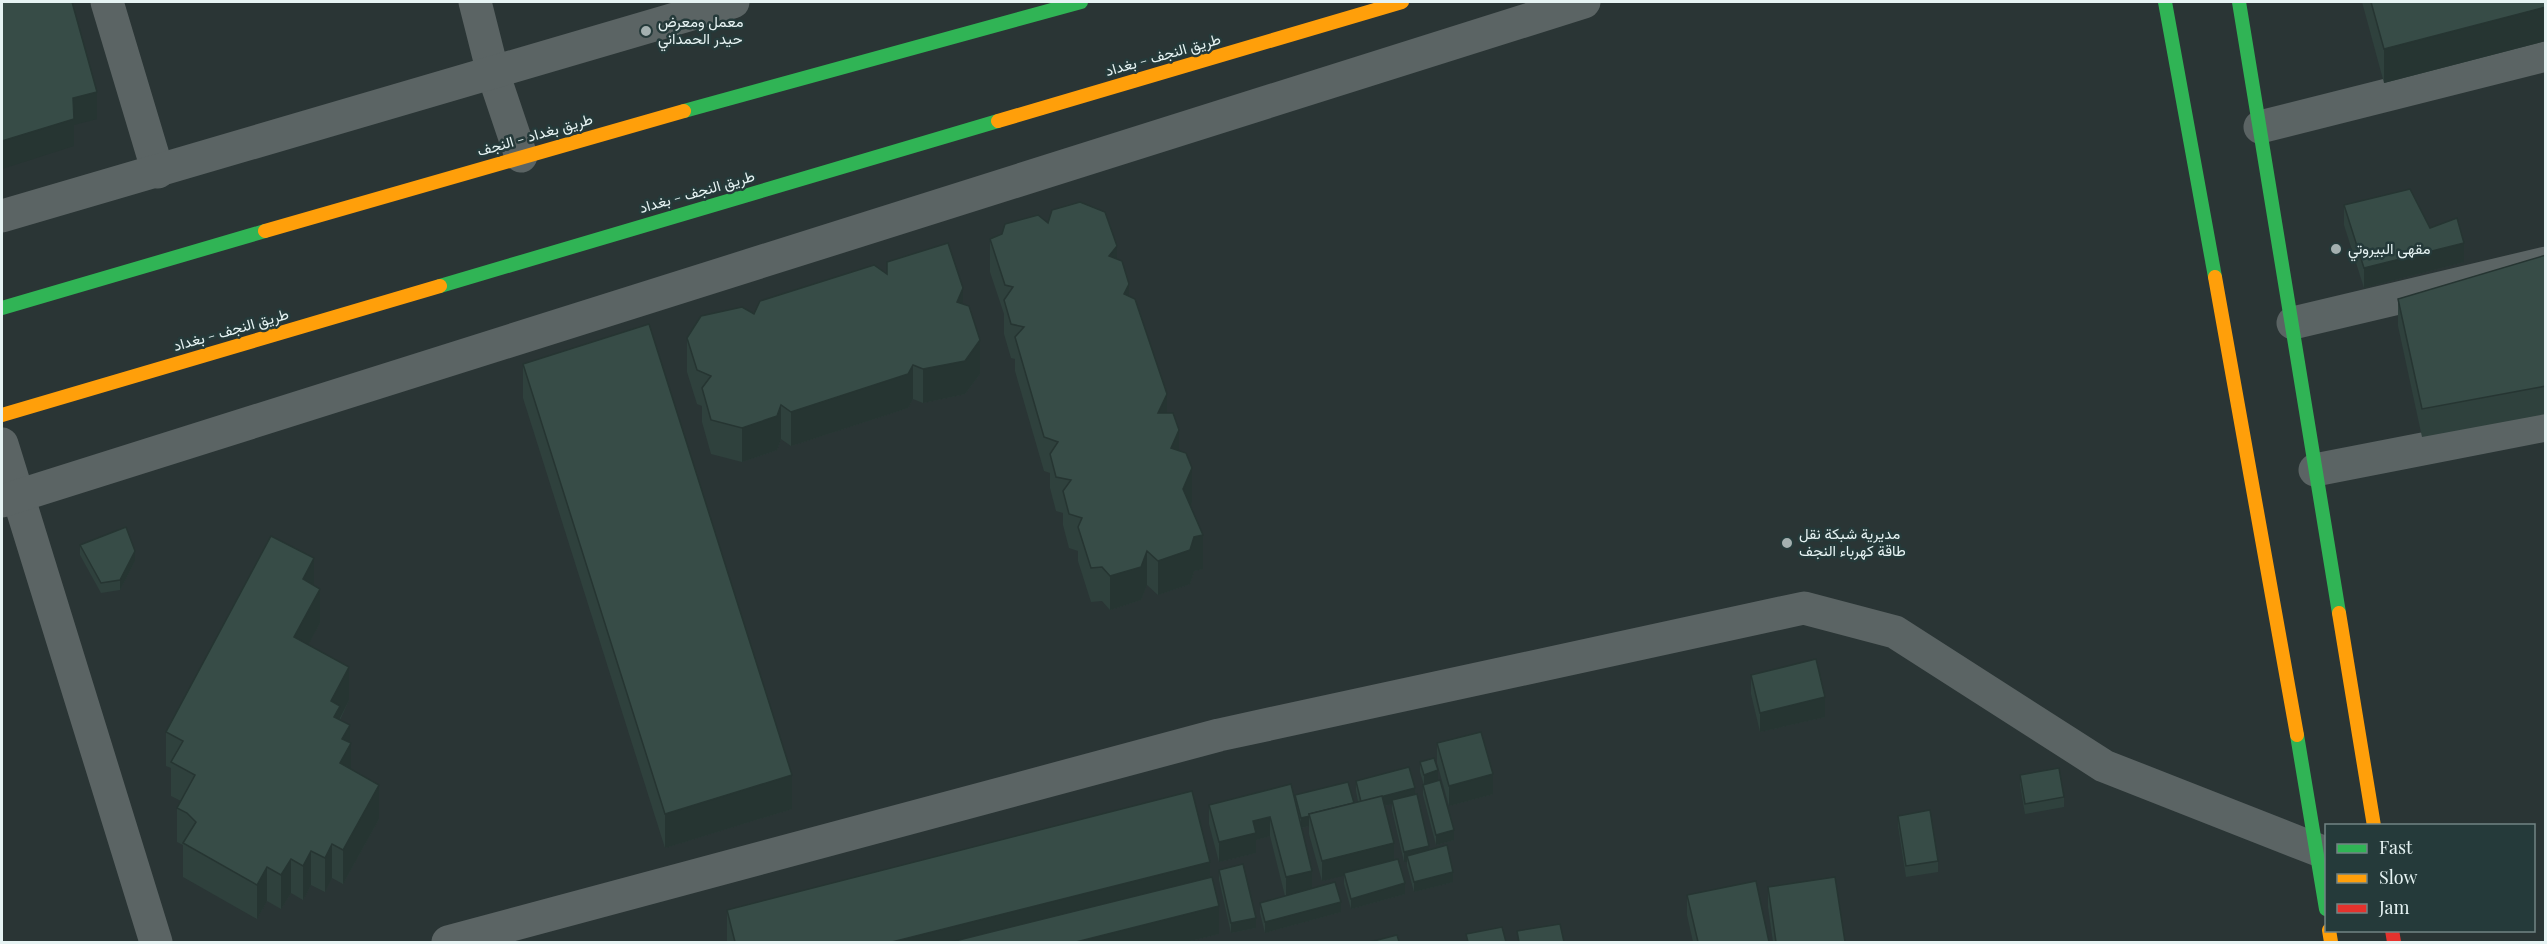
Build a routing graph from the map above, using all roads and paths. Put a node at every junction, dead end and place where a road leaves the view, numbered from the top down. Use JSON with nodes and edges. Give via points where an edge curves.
{"nodes":[{"id":1,"x":107,"y":2,"type":"edge"},
{"id":2,"x":475,"y":2,"type":"edge"},
{"id":3,"x":733,"y":2,"type":"edge"},
{"id":4,"x":1081,"y":2,"type":"edge"},
{"id":5,"x":1402,"y":2,"type":"edge"},
{"id":6,"x":1584,"y":2,"type":"edge"},
{"id":7,"x":2165,"y":2,"type":"edge"},
{"id":8,"x":2239,"y":2,"type":"edge"},
{"id":9,"x":2546,"y":55,"type":"edge"},
{"id":10,"x":494,"y":73,"type":"junction"},
{"id":11,"x":2260,"y":127,"type":"junction"},
{"id":12,"x":521,"y":156,"type":"junction"},
{"id":13,"x":158,"y":172,"type":"junction"},
{"id":14,"x":2,"y":216,"type":"edge"},
{"id":15,"x":2546,"y":263,"type":"edge"},
{"id":16,"x":2,"y":308,"type":"edge"},
{"id":17,"x":2293,"y":323,"type":"junction"},
{"id":18,"x":2,"y":415,"type":"edge"},
{"id":19,"x":2546,"y":425,"type":"edge"},
{"id":20,"x":2,"y":444,"type":"edge"},
{"id":21,"x":2315,"y":470,"type":"junction"},
{"id":22,"x":10,"y":499,"type":"edge"},
{"id":23,"x":2374,"y":824,"type":"edge"},
{"id":24,"x":2318,"y":850,"type":"junction"},
{"id":25,"x":2325,"y":902,"type":"edge"},
{"id":26,"x":156,"y":942,"type":"edge"},
{"id":27,"x":448,"y":942,"type":"edge"}],
"edges":[{"from":1,"to":13,"type":"street"},
{"from":2,"to":10,"type":"street"},
{"from":3,"to":10,"type":"street"},
{"from":4,"to":12,"type":"main road","name":"طريق بغداد - النجف"},
{"from":5,"to":18,"type":"main road","name":"طريق النجف - بغداد"},
{"from":6,"to":22,"type":"street"},
{"from":7,"to":24,"type":"main road"},
{"from":8,"to":11,"type":"main road"},
{"from":9,"to":11,"type":"street"},
{"from":10,"to":12,"type":"street"},
{"from":10,"to":13,"type":"street"},
{"from":11,"to":17,"type":"main road"},
{"from":12,"to":16,"type":"main road","name":"طريق بغداد - النجف"},
{"from":13,"to":14,"type":"street"},
{"from":15,"to":17,"type":"street"},
{"from":17,"to":21,"type":"main road"},
{"from":19,"to":21,"type":"street"},
{"from":20,"to":22,"type":"street"},
{"from":21,"to":23,"type":"main road"},
{"from":22,"to":26,"type":"street"},
{"from":24,"to":25,"type":"main road"},
{"from":24,"to":27,"type":"street","via":[[2104,766],[1895,632],[1804,608],[1219,735]]}]}
